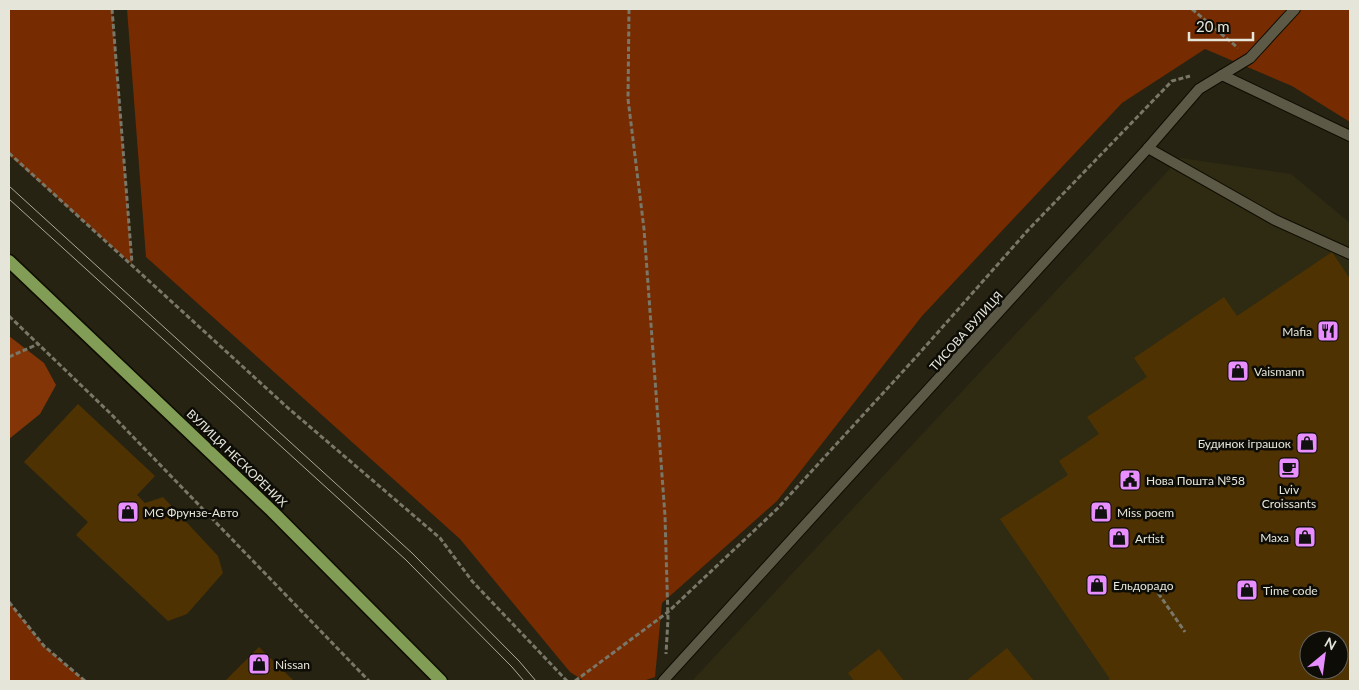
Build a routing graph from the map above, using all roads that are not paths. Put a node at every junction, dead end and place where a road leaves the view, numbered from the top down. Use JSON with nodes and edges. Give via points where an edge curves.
{"nodes":[{"id":1,"x":1295,"y":9,"type":"edge"},
{"id":2,"x":1222,"y":75,"type":"junction"},
{"id":3,"x":1350,"y":136,"type":"edge"},
{"id":4,"x":1148,"y":148,"type":"junction"},
{"id":5,"x":1350,"y":254,"type":"edge"},
{"id":6,"x":9,"y":260,"type":"edge"},
{"id":7,"x":441,"y":681,"type":"edge"},
{"id":8,"x":664,"y":681,"type":"edge"}],
"edges":[{"from":1,"to":2,"type":"lane","name":"ТИСОВА ВУЛИЦЯ","via":[[1250,58]]},
{"from":2,"to":3,"type":"lane"},
{"from":2,"to":4,"type":"lane","name":"ТИСОВА ВУЛИЦЯ","via":[[1198,89]]},
{"from":4,"to":5,"type":"lane","via":[[1275,220]]},
{"from":4,"to":8,"type":"lane","name":"ТИСОВА ВУЛИЦЯ"},
{"from":6,"to":7,"type":"main road","name":"ВУЛИЦЯ НЕСКОРЕНИХ","via":[[272,511]]}]}
